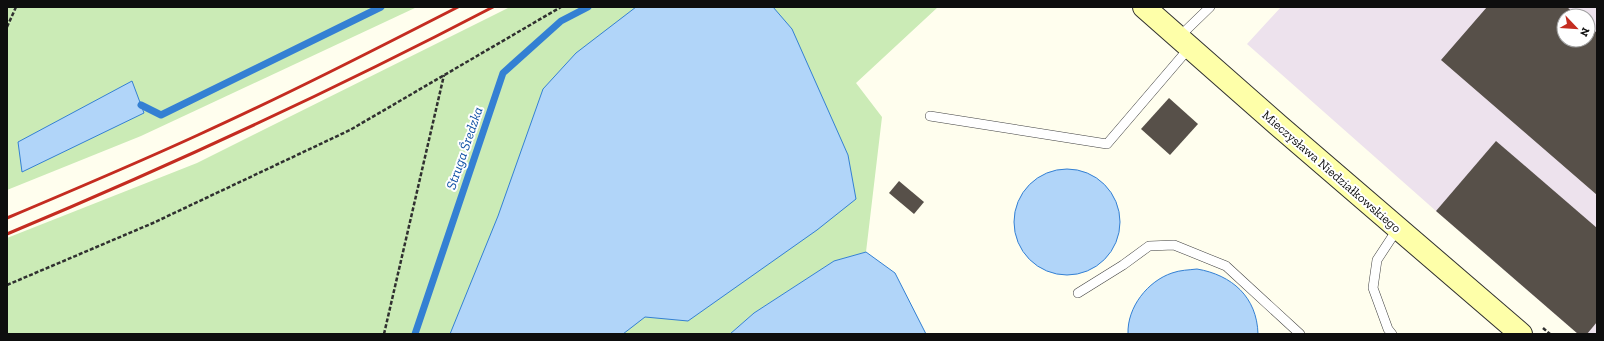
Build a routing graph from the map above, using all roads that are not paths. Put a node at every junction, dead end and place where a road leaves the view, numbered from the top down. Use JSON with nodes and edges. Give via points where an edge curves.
{"nodes":[{"id":1,"x":1144,"y":7,"type":"edge"},
{"id":2,"x":1210,"y":7,"type":"edge"},
{"id":3,"x":1185,"y":42,"type":"junction"},
{"id":4,"x":930,"y":116,"type":"dead end"},
{"id":5,"x":1398,"y":228,"type":"junction"},
{"id":6,"x":1078,"y":293,"type":"dead end"},
{"id":7,"x":1300,"y":334,"type":"edge"},
{"id":8,"x":1392,"y":334,"type":"edge"},
{"id":9,"x":1521,"y":334,"type":"edge"}],
"edges":[{"from":1,"to":3,"type":"street","name":"Mieczysława Niedziałkowskiego"},
{"from":2,"to":3,"type":"lane"},
{"from":3,"to":4,"type":"lane","via":[[1107,144]]},
{"from":3,"to":5,"type":"street","name":"Mieczysława Niedziałkowskiego"},
{"from":5,"to":8,"type":"lane","via":[[1377,260],[1373,288]]},
{"from":5,"to":9,"type":"street","name":"Mieczysława Niedziałkowskiego"},
{"from":6,"to":7,"type":"lane","via":[[1150,246],[1174,245],[1226,266]]}]}
